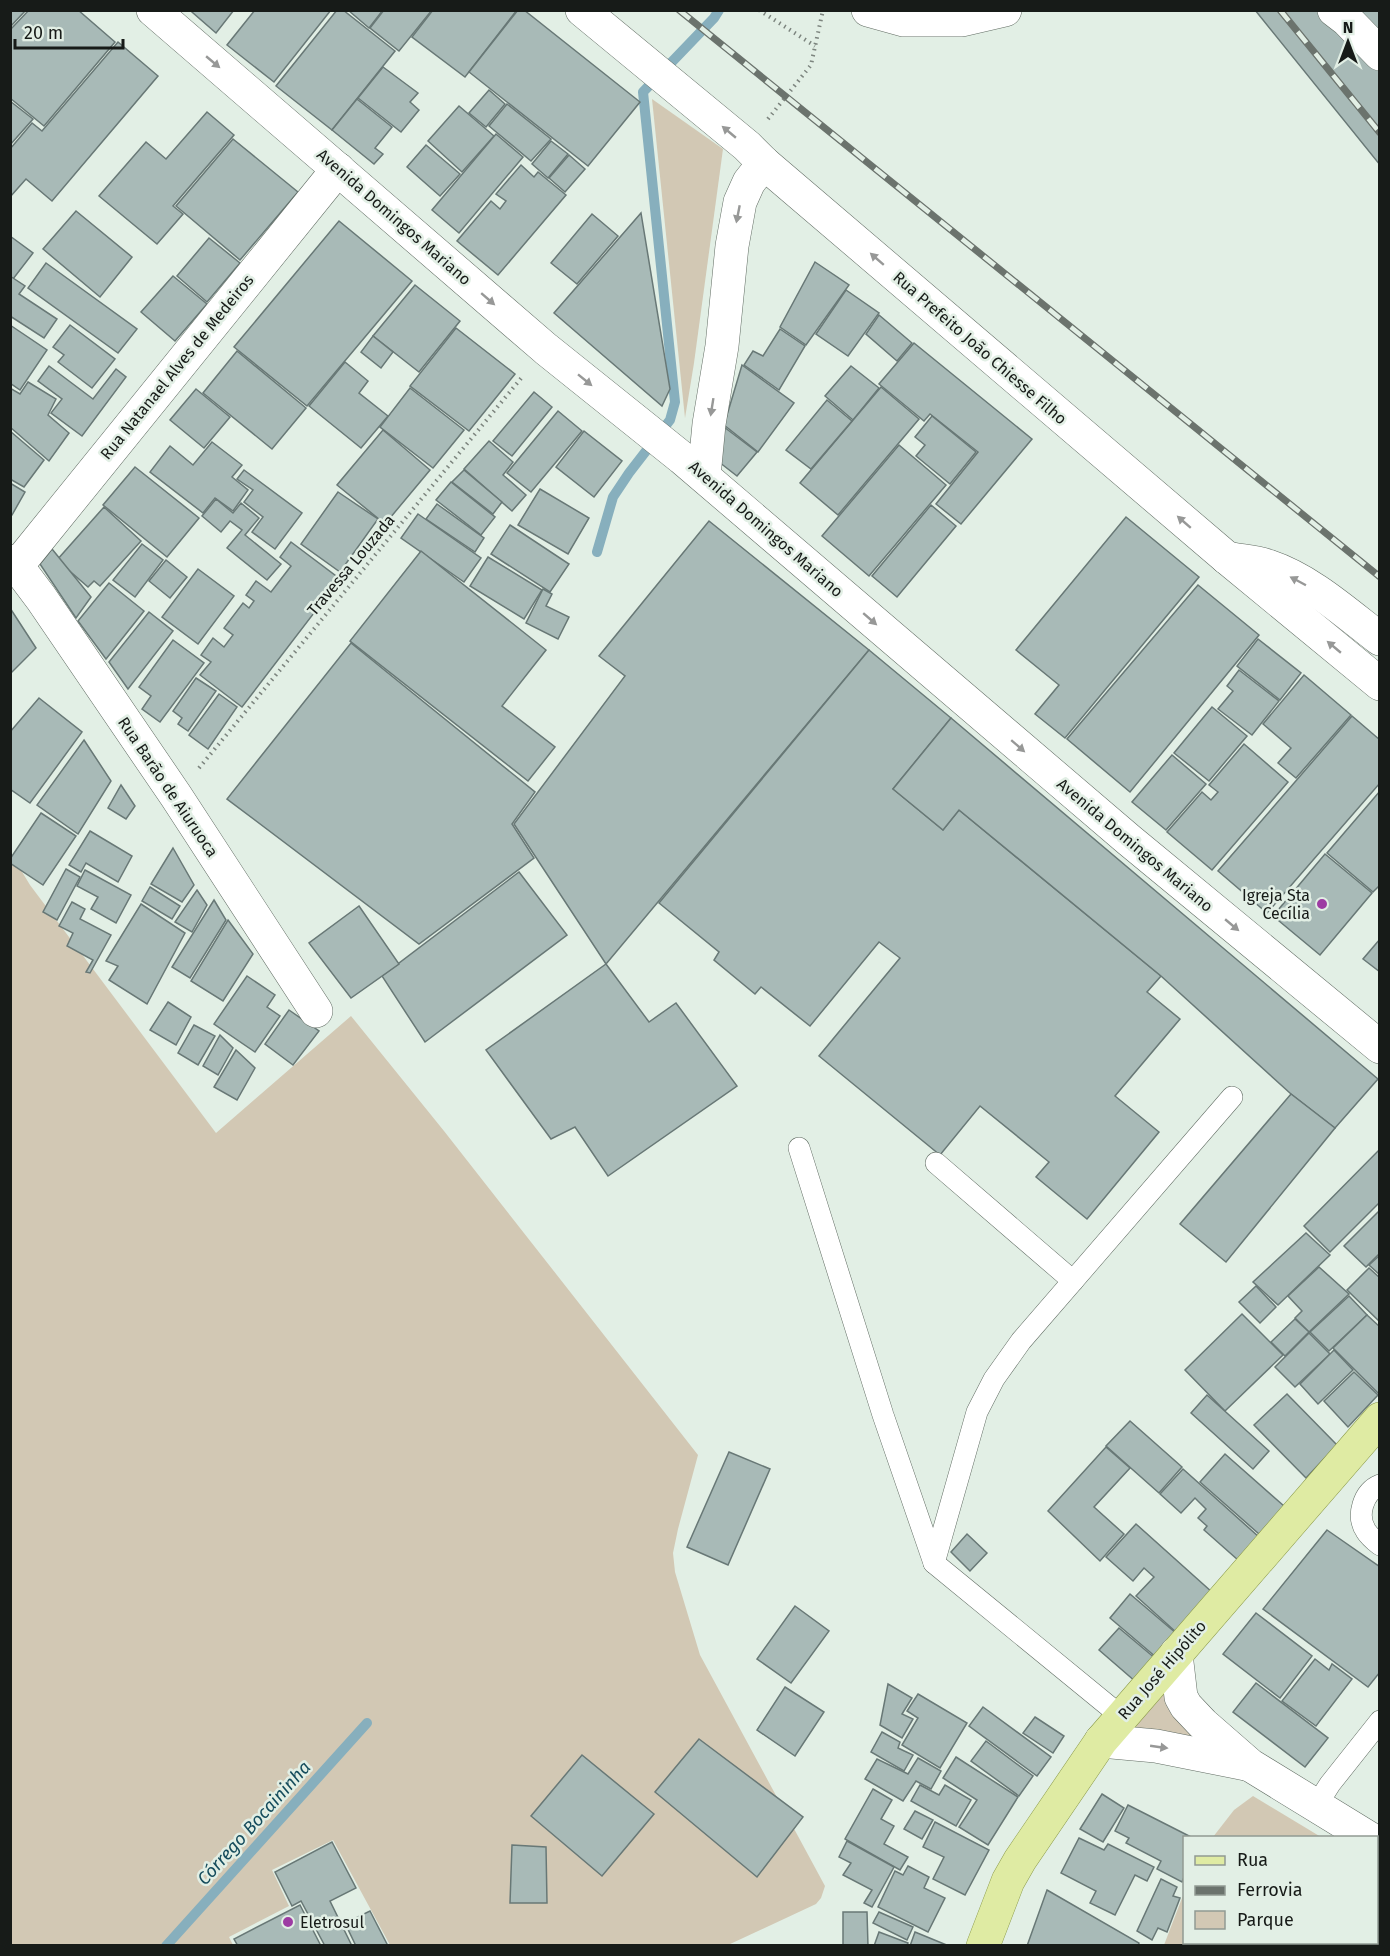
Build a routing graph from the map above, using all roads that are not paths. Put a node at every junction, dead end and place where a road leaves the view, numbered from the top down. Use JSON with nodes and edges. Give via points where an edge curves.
{"nodes":[{"id":1,"x":153,"y":10,"type":"edge"},
{"id":2,"x":582,"y":10,"type":"edge"},
{"id":3,"x":868,"y":10,"type":"edge"},
{"id":4,"x":1005,"y":10,"type":"edge"},
{"id":5,"x":1334,"y":10,"type":"edge"},
{"id":6,"x":1380,"y":54,"type":"edge"},
{"id":7,"x":755,"y":154,"type":"junction"},
{"id":8,"x":338,"y":169,"type":"junction"},
{"id":9,"x":693,"y":467,"type":"junction"},
{"id":10,"x":1227,"y":558,"type":"junction"},
{"id":11,"x":14,"y":563,"type":"edge"},
{"id":12,"x":1380,"y":639,"type":"edge"},
{"id":13,"x":1380,"y":684,"type":"edge"},
{"id":14,"x":316,"y":1011,"type":"dead end"},
{"id":15,"x":1380,"y":1047,"type":"edge"},
{"id":16,"x":1232,"y":1097,"type":"dead end"},
{"id":17,"x":799,"y":1148,"type":"dead end"},
{"id":18,"x":936,"y":1163,"type":"dead end"},
{"id":19,"x":1073,"y":1281,"type":"junction"},
{"id":20,"x":1380,"y":1419,"type":"edge"},
{"id":21,"x":1380,"y":1485,"type":"edge"},
{"id":22,"x":1380,"y":1545,"type":"edge"},
{"id":23,"x":934,"y":1563,"type":"junction"},
{"id":24,"x":1176,"y":1654,"type":"junction"},
{"id":25,"x":1122,"y":1717,"type":"junction"},
{"id":26,"x":1380,"y":1721,"type":"edge"},
{"id":27,"x":1101,"y":1741,"type":"junction"},
{"id":28,"x":1250,"y":1765,"type":"junction"},
{"id":29,"x":1323,"y":1795,"type":"junction"},
{"id":30,"x":1368,"y":1836,"type":"edge"},
{"id":31,"x":983,"y":1946,"type":"edge"}],
"edges":[{"from":1,"to":8,"type":"main road","name":"Avenida Domingos Mariano","one_way":true},
{"from":7,"to":2,"type":"main road","name":"Rua Prefeito João Chiesse Filho","one_way":true},
{"from":3,"to":4,"type":"main road","via":[[904,20],[962,20]]},
{"from":5,"to":6,"type":"main road"},
{"from":7,"to":9,"type":"main road","one_way":true,"via":[[732,246],[709,424]]},
{"from":10,"to":7,"type":"main road","name":"Rua Prefeito João Chiesse Filho","one_way":true},
{"from":8,"to":9,"type":"main road","name":"Avenida Domingos Mariano","one_way":true,"via":[[546,349]]},
{"from":8,"to":11,"type":"main road","name":"Rua Natanael Alves de Medeiros"},
{"from":9,"to":15,"type":"main road","name":"Avenida Domingos Mariano","one_way":true,"via":[[1129,840]]},
{"from":12,"to":10,"type":"main road","one_way":true,"via":[[1318,591],[1286,574]]},
{"from":13,"to":10,"type":"main road","name":"Rua Prefeito João Chiesse Filho","one_way":true},
{"from":11,"to":14,"type":"main road","name":"Rua Barão de Aiuruoca","via":[[176,796]]},
{"from":16,"to":19,"type":"lane"},
{"from":17,"to":23,"type":"lane"},
{"from":18,"to":19,"type":"lane"},
{"from":19,"to":23,"type":"lane","via":[[1005,1362],[985,1393]]},
{"from":20,"to":24,"type":"main road","name":"Rua José Hipólito"},
{"from":21,"to":22,"type":"lane","via":[[1369,1492],[1362,1511],[1364,1529]]},
{"from":23,"to":25,"type":"lane"},
{"from":24,"to":25,"type":"main road","name":"Rua José Hipólito"},
{"from":24,"to":28,"type":"main road","via":[[1179,1688],[1186,1706]]},
{"from":25,"to":27,"type":"main road","name":"Rua José Hipólito"},
{"from":26,"to":29,"type":"lane"},
{"from":27,"to":28,"type":"main road","one_way":true,"via":[[1156,1746]]},
{"from":27,"to":31,"type":"main road","name":"Rua José Hipólito","via":[[1008,1881]]},
{"from":28,"to":29,"type":"main road"},
{"from":29,"to":30,"type":"main road"}]}
